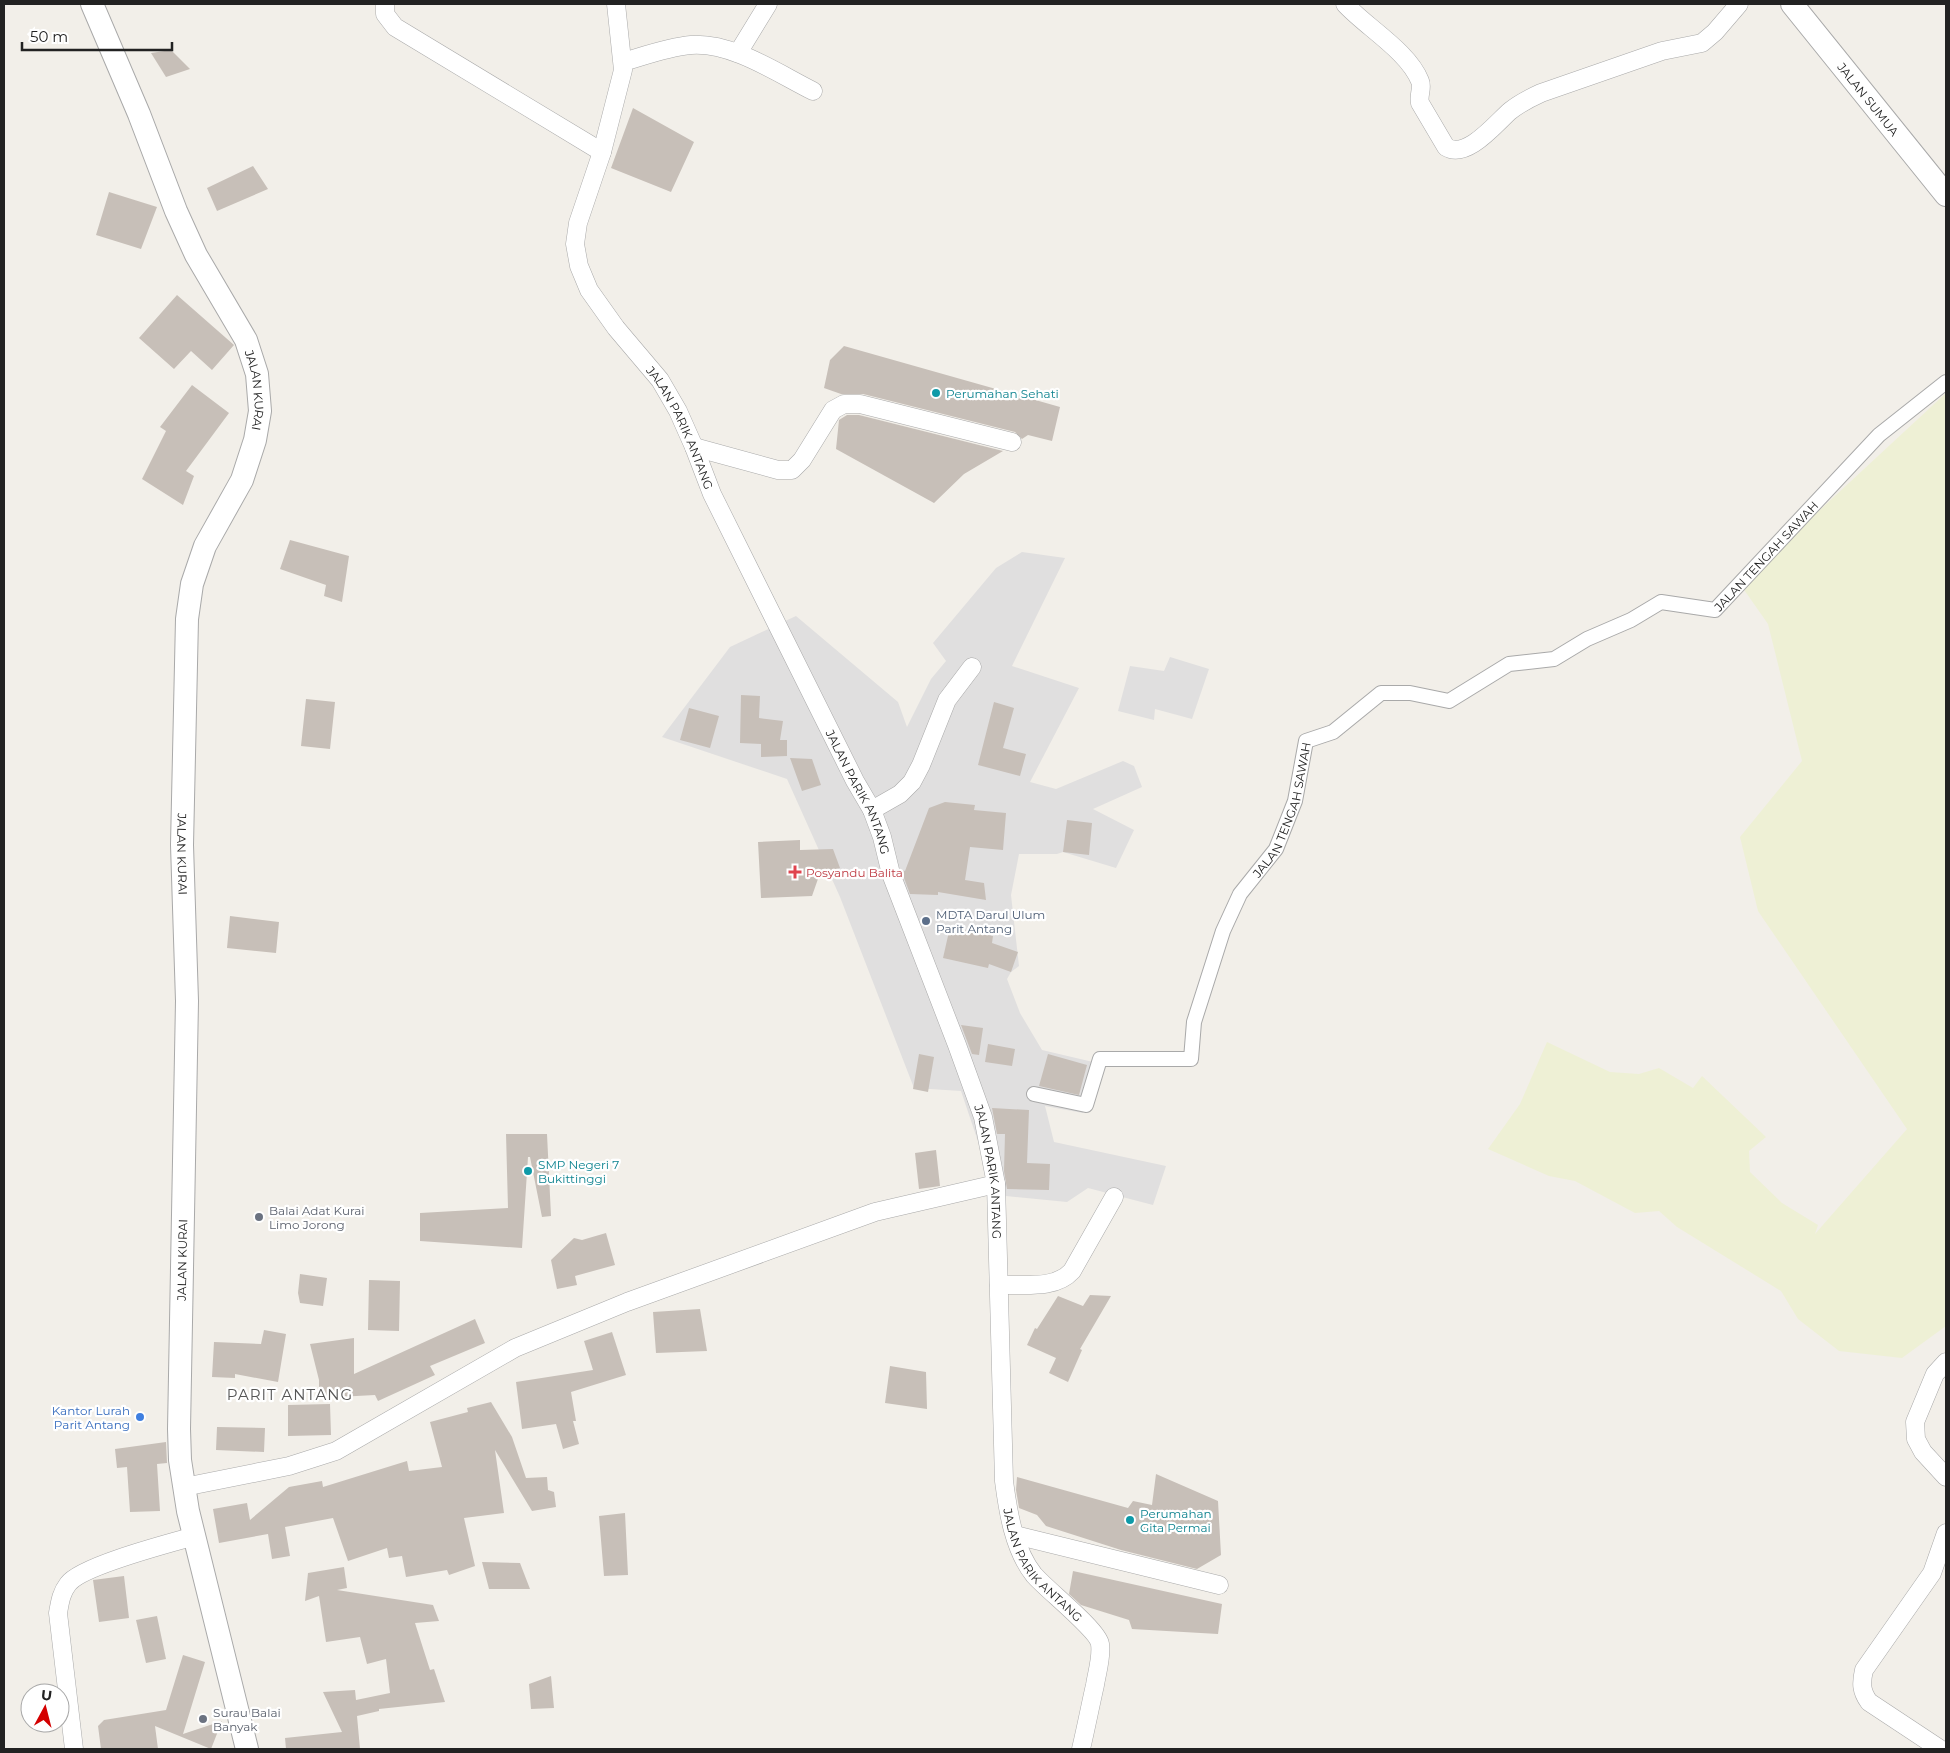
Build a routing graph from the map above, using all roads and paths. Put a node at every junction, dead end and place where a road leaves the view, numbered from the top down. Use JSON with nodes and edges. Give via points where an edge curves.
{"nodes":[{"id":1,"x":92,"y":4,"type":"edge"},
{"id":2,"x":384,"y":4,"type":"edge"},
{"id":3,"x":616,"y":4,"type":"edge"},
{"id":4,"x":768,"y":4,"type":"edge"},
{"id":5,"x":1345,"y":4,"type":"edge"},
{"id":6,"x":1739,"y":4,"type":"edge"},
{"id":7,"x":1793,"y":4,"type":"edge"},
{"id":8,"x":738,"y":54,"type":"junction"},
{"id":9,"x":623,"y":62,"type":"junction"},
{"id":10,"x":813,"y":91,"type":"dead end"},
{"id":11,"x":602,"y":152,"type":"junction"},
{"id":12,"x":1946,"y":195,"type":"edge"},
{"id":13,"x":1946,"y":382,"type":"edge"},
{"id":14,"x":1012,"y":442,"type":"dead end"},
{"id":15,"x":694,"y":447,"type":"junction"},
{"id":16,"x":972,"y":667,"type":"dead end"},
{"id":17,"x":872,"y":810,"type":"junction"},
{"id":18,"x":1034,"y":1094,"type":"dead end"},
{"id":19,"x":996,"y":1184,"type":"junction"},
{"id":20,"x":1114,"y":1197,"type":"dead end"},
{"id":21,"x":998,"y":1285,"type":"junction"},
{"id":22,"x":1946,"y":1362,"type":"edge"},
{"id":23,"x":1946,"y":1477,"type":"edge"},
{"id":24,"x":184,"y":1487,"type":"junction"},
{"id":25,"x":1946,"y":1534,"type":"edge"},
{"id":26,"x":195,"y":1536,"type":"junction"},
{"id":27,"x":1015,"y":1536,"type":"junction"},
{"id":28,"x":1219,"y":1585,"type":"dead end"},
{"id":29,"x":74,"y":1749,"type":"edge"},
{"id":30,"x":247,"y":1749,"type":"edge"},
{"id":31,"x":1081,"y":1749,"type":"edge"},
{"id":32,"x":1940,"y":1749,"type":"edge"}],
"edges":[{"from":1,"to":24,"type":"street","name":"JALAN KURAI","via":[[196,255],[246,340],[256,374],[260,411],[242,480],[205,546],[192,584],[186,619],[182,845],[187,1001],[179,1429]]},
{"from":2,"to":11,"type":"street","via":[[385,14],[395,27]]},
{"from":3,"to":9,"type":"street","name":"JALAN PARIK ANTANG"},
{"from":4,"to":8,"type":"street"},
{"from":5,"to":6,"type":"street","via":[[1398,51],[1413,69],[1421,83],[1420,103],[1446,147],[1451,150],[1468,146],[1529,98],[1662,51],[1702,43]]},
{"from":7,"to":12,"type":"street","name":"JALAN SUMUA"},
{"from":8,"to":9,"type":"street","via":[[691,45]]},
{"from":8,"to":10,"type":"street"},
{"from":9,"to":11,"type":"street","name":"JALAN PARIK ANTANG"},
{"from":11,"to":15,"type":"street","name":"JALAN PARIK ANTANG","via":[[578,223],[575,244],[579,266],[589,290],[660,380]]},
{"from":13,"to":18,"type":"street","name":"JALAN TENGAH SAWAH","via":[[1879,435],[1715,610],[1661,602],[1554,659],[1509,664],[1449,701],[1410,692],[1381,693],[1334,732],[1306,741],[1296,801],[1276,849],[1240,894],[1223,931],[1194,1022],[1191,1059],[1100,1059],[1086,1105]]},
{"from":14,"to":15,"type":"street","via":[[860,404],[844,404],[834,410],[792,470],[778,470]]},
{"from":15,"to":17,"type":"street","name":"JALAN PARIK ANTANG","via":[[712,494]]},
{"from":16,"to":17,"type":"street","via":[[947,700],[912,782],[900,794]]},
{"from":17,"to":19,"type":"street","name":"JALAN PARIK ANTANG","via":[[891,874],[982,1117]]},
{"from":19,"to":21,"type":"street","name":"JALAN PARIK ANTANG"},
{"from":19,"to":24,"type":"street","via":[[875,1212],[627,1302],[515,1348],[336,1451],[289,1466]]},
{"from":20,"to":21,"type":"street","via":[[1065,1279],[1054,1283]]},
{"from":21,"to":27,"type":"street","name":"JALAN PARIK ANTANG","via":[[1004,1481]]},
{"from":22,"to":23,"type":"street","via":[[1935,1374],[1915,1422],[1916,1439],[1923,1452]]},
{"from":24,"to":26,"type":"street","name":"JALAN KURAI"},
{"from":25,"to":32,"type":"street","via":[[1932,1573],[1864,1670],[1861,1682],[1863,1694],[1869,1702]]},
{"from":26,"to":29,"type":"street","via":[[128,1555],[84,1573],[69,1582],[61,1596],[58,1613]]},
{"from":26,"to":30,"type":"street","name":"JALAN KURAI"},
{"from":27,"to":28,"type":"street"},
{"from":27,"to":31,"type":"street","name":"JALAN PARIK ANTANG","via":[[1033,1573],[1097,1635],[1100,1642],[1099,1665]]}]}
